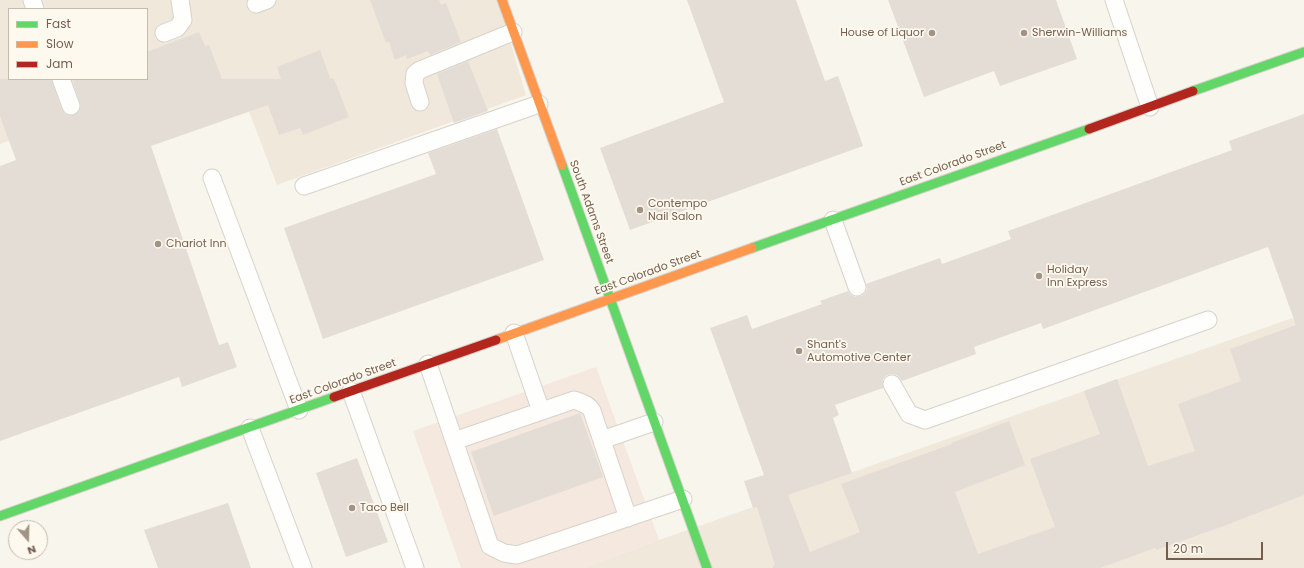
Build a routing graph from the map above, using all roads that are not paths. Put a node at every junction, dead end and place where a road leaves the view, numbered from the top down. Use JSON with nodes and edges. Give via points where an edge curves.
{"nodes":[{"id":1,"x":180,"y":0,"type":"edge"},
{"id":2,"x":502,"y":0,"type":"edge"},
{"id":3,"x":1114,"y":0,"type":"edge"},
{"id":4,"x":513,"y":32,"type":"junction"},
{"id":5,"x":164,"y":33,"type":"dead end"},
{"id":6,"x":1304,"y":52,"type":"edge"},
{"id":7,"x":61,"y":80,"type":"edge"},
{"id":8,"x":420,"y":102,"type":"dead end"},
{"id":9,"x":539,"y":104,"type":"junction"},
{"id":10,"x":71,"y":106,"type":"dead end"},
{"id":11,"x":1150,"y":107,"type":"junction"},
{"id":12,"x":212,"y":178,"type":"dead end"},
{"id":13,"x":304,"y":186,"type":"dead end"},
{"id":14,"x":833,"y":220,"type":"junction"},
{"id":15,"x":857,"y":287,"type":"dead end"},
{"id":16,"x":610,"y":299,"type":"junction"},
{"id":17,"x":1208,"y":320,"type":"dead end"},
{"id":18,"x":514,"y":333,"type":"junction"},
{"id":19,"x":428,"y":364,"type":"junction"},
{"id":20,"x":892,"y":384,"type":"dead end"},
{"id":21,"x":351,"y":391,"type":"junction"},
{"id":22,"x":299,"y":410,"type":"junction"},
{"id":23,"x":541,"y":411,"type":"junction"},
{"id":24,"x":654,"y":422,"type":"junction"},
{"id":25,"x":250,"y":428,"type":"junction"},
{"id":26,"x":602,"y":440,"type":"junction"},
{"id":27,"x":454,"y":441,"type":"junction"},
{"id":28,"x":683,"y":499,"type":"junction"},
{"id":29,"x":0,"y":516,"type":"edge"},
{"id":30,"x":628,"y":518,"type":"junction"},
{"id":31,"x":303,"y":568,"type":"edge"},
{"id":32,"x":415,"y":568,"type":"edge"},
{"id":33,"x":708,"y":568,"type":"edge"}],
"edges":[{"from":1,"to":5,"type":"lane","via":[[183,20],[177,28]]},
{"from":2,"to":4,"type":"main road","name":"South Adams Street"},
{"from":3,"to":11,"type":"lane"},
{"from":4,"to":8,"type":"lane","via":[[420,70],[415,74],[414,83]]},
{"from":4,"to":9,"type":"main road","name":"South Adams Street"},
{"from":6,"to":11,"type":"main road","name":"East Colorado Street"},
{"from":7,"to":10,"type":"lane"},
{"from":9,"to":13,"type":"lane"},
{"from":9,"to":16,"type":"main road","name":"South Adams Street"},
{"from":11,"to":14,"type":"main road","name":"East Colorado Street"},
{"from":12,"to":22,"type":"lane"},
{"from":14,"to":15,"type":"lane"},
{"from":14,"to":16,"type":"main road","name":"East Colorado Street"},
{"from":16,"to":18,"type":"main road","name":"East Colorado Street"},
{"from":16,"to":24,"type":"main road","name":"South Adams Street"},
{"from":17,"to":20,"type":"lane","via":[[926,420],[909,414]]},
{"from":18,"to":19,"type":"main road","name":"East Colorado Street"},
{"from":18,"to":23,"type":"lane"},
{"from":19,"to":21,"type":"main road","name":"East Colorado Street"},
{"from":19,"to":27,"type":"lane"},
{"from":21,"to":22,"type":"main road","name":"East Colorado Street"},
{"from":21,"to":32,"type":"lane"},
{"from":22,"to":25,"type":"main road","name":"East Colorado Street"},
{"from":23,"to":26,"type":"lane","via":[[574,400],[589,406]]},
{"from":23,"to":27,"type":"lane"},
{"from":24,"to":26,"type":"lane"},
{"from":24,"to":28,"type":"main road","name":"South Adams Street"},
{"from":25,"to":29,"type":"main road","name":"East Colorado Street"},
{"from":25,"to":31,"type":"lane"},
{"from":26,"to":30,"type":"lane"},
{"from":27,"to":30,"type":"lane","via":[[490,546],[504,553],[516,555]]},
{"from":28,"to":30,"type":"lane"},
{"from":28,"to":33,"type":"main road","name":"South Adams Street"}]}
